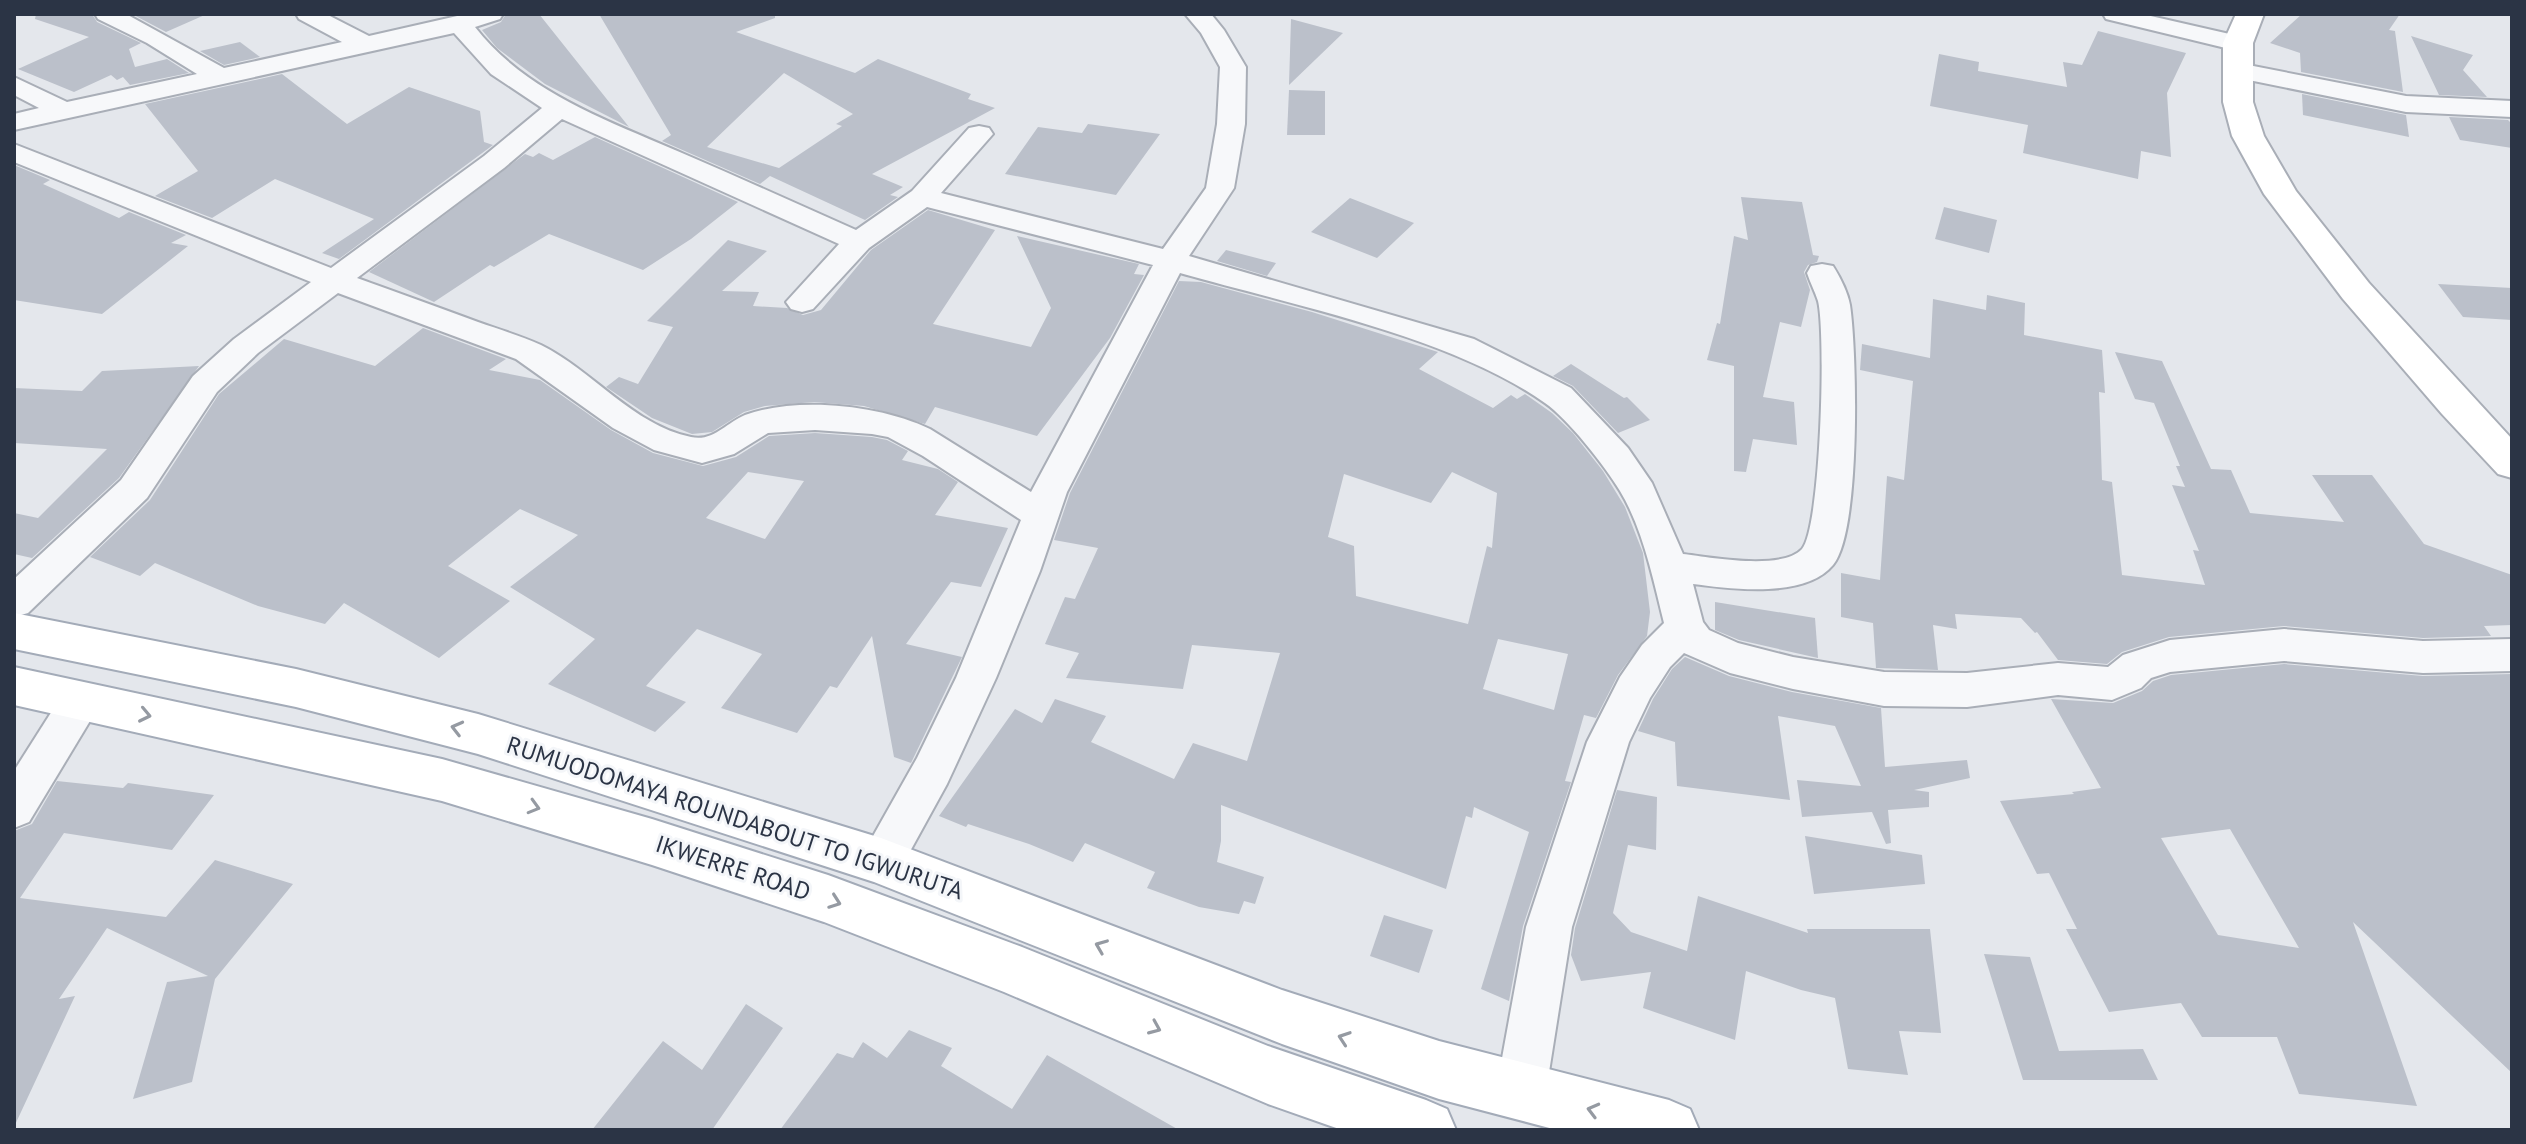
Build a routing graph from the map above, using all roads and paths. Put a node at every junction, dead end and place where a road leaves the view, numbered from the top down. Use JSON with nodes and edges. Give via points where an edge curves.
{"nodes":[{"id":1,"x":107,"y":14,"type":"edge"},
{"id":2,"x":308,"y":14,"type":"edge"},
{"id":3,"x":491,"y":14,"type":"edge"},
{"id":4,"x":1197,"y":14,"type":"edge"},
{"id":5,"x":2115,"y":14,"type":"edge"},
{"id":6,"x":460,"y":24,"type":"junction"},
{"id":7,"x":2242,"y":43,"type":"edge"},
{"id":8,"x":364,"y":44,"type":"junction"},
{"id":9,"x":219,"y":76,"type":"junction"},
{"id":10,"x":14,"y":85,"type":"edge"},
{"id":11,"x":561,"y":106,"type":"junction"},
{"id":12,"x":2512,"y":109,"type":"edge"},
{"id":13,"x":64,"y":111,"type":"junction"},
{"id":14,"x":14,"y":122,"type":"edge"},
{"id":15,"x":979,"y":134,"type":"dead end"},
{"id":16,"x":14,"y":152,"type":"edge"},
{"id":17,"x":922,"y":197,"type":"junction"},
{"id":18,"x":858,"y":242,"type":"junction"},
{"id":19,"x":1171,"y":260,"type":"junction"},
{"id":20,"x":1822,"y":273,"type":"dead end"},
{"id":21,"x":333,"y":280,"type":"junction"},
{"id":22,"x":802,"y":302,"type":"dead end"},
{"id":23,"x":2512,"y":464,"type":"edge"},
{"id":24,"x":1041,"y":515,"type":"junction"},
{"id":25,"x":1669,"y":567,"type":"junction"},
{"id":26,"x":14,"y":602,"type":"edge"},
{"id":27,"x":1685,"y":627,"type":"junction"},
{"id":28,"x":14,"y":631,"type":"edge"},
{"id":29,"x":2512,"y":655,"type":"edge"},
{"id":30,"x":14,"y":686,"type":"edge"},
{"id":31,"x":81,"y":701,"type":"junction"},
{"id":32,"x":14,"y":809,"type":"edge"},
{"id":33,"x":881,"y":861,"type":"junction"},
{"id":34,"x":1521,"y":1091,"type":"junction"},
{"id":35,"x":1426,"y":1130,"type":"edge"},
{"id":36,"x":1669,"y":1130,"type":"edge"}],
"edges":[{"from":1,"to":9,"type":"street"},
{"from":2,"to":8,"type":"street"},
{"from":3,"to":6,"type":"street"},
{"from":4,"to":19,"type":"street","via":[[1233,67],[1231,124],[1220,188]]},
{"from":5,"to":7,"type":"street"},
{"from":6,"to":8,"type":"street"},
{"from":6,"to":11,"type":"street","via":[[497,68]]},
{"from":7,"to":12,"type":"street","via":[[2406,104]]},
{"from":7,"to":23,"type":"main road","via":[[2238,102],[2248,136],[2281,194],[2356,291]]},
{"from":8,"to":9,"type":"street"},
{"from":9,"to":13,"type":"street"},
{"from":10,"to":13,"type":"street"},
{"from":11,"to":18,"type":"street"},
{"from":11,"to":21,"type":"street"},
{"from":13,"to":14,"type":"street"},
{"from":15,"to":17,"type":"street"},
{"from":16,"to":21,"type":"street"},
{"from":17,"to":18,"type":"street"},
{"from":17,"to":19,"type":"street"},
{"from":18,"to":22,"type":"street"},
{"from":19,"to":24,"type":"street"},
{"from":19,"to":25,"type":"street","via":[[1462,346],[1559,396],[1616,457],[1639,492]]},
{"from":20,"to":25,"type":"street","via":[[1834,303],[1838,437],[1831,516],[1819,556],[1798,570],[1744,576]]},
{"from":21,"to":24,"type":"street","via":[[528,352],[558,367],[597,401],[650,434],[688,448],[710,451],[768,421],[859,420],[898,428]]},
{"from":21,"to":26,"type":"street","via":[[205,384],[134,489]]},
{"from":24,"to":33,"type":"street","via":[[969,691]]},
{"from":25,"to":27,"type":"street"},
{"from":27,"to":29,"type":"street","via":[[1695,641],[1730,657],[1884,689],[1967,690],[2058,679],[2112,684],[2137,666],[2170,656],[2284,645],[2423,657]]},
{"from":27,"to":34,"type":"street","via":[[1656,656],[1608,742],[1549,927]]},
{"from":33,"to":28,"type":"main road","name":"RUMUODOMAYA ROUNDABOUT TO IGWURUTA","one_way":true,"via":[[478,734],[296,688]]},
{"from":30,"to":31,"type":"main road","name":"IKWERRE ROAD"},
{"from":31,"to":32,"type":"street"},
{"from":31,"to":35,"type":"main road","name":"IKWERRE ROAD","one_way":true,"via":[[442,780],[652,842],[828,899],[1268,1075]]},
{"from":34,"to":33,"type":"main road","name":"RUMUODOMAYA ROUNDABOUT TO IGWURUTA","one_way":true,"via":[[1439,1070],[1282,1017]]},
{"from":36,"to":34,"type":"main road","name":"RUMUODOMAYA ROUNDABOUT TO IGWURUTA","one_way":true}]}
